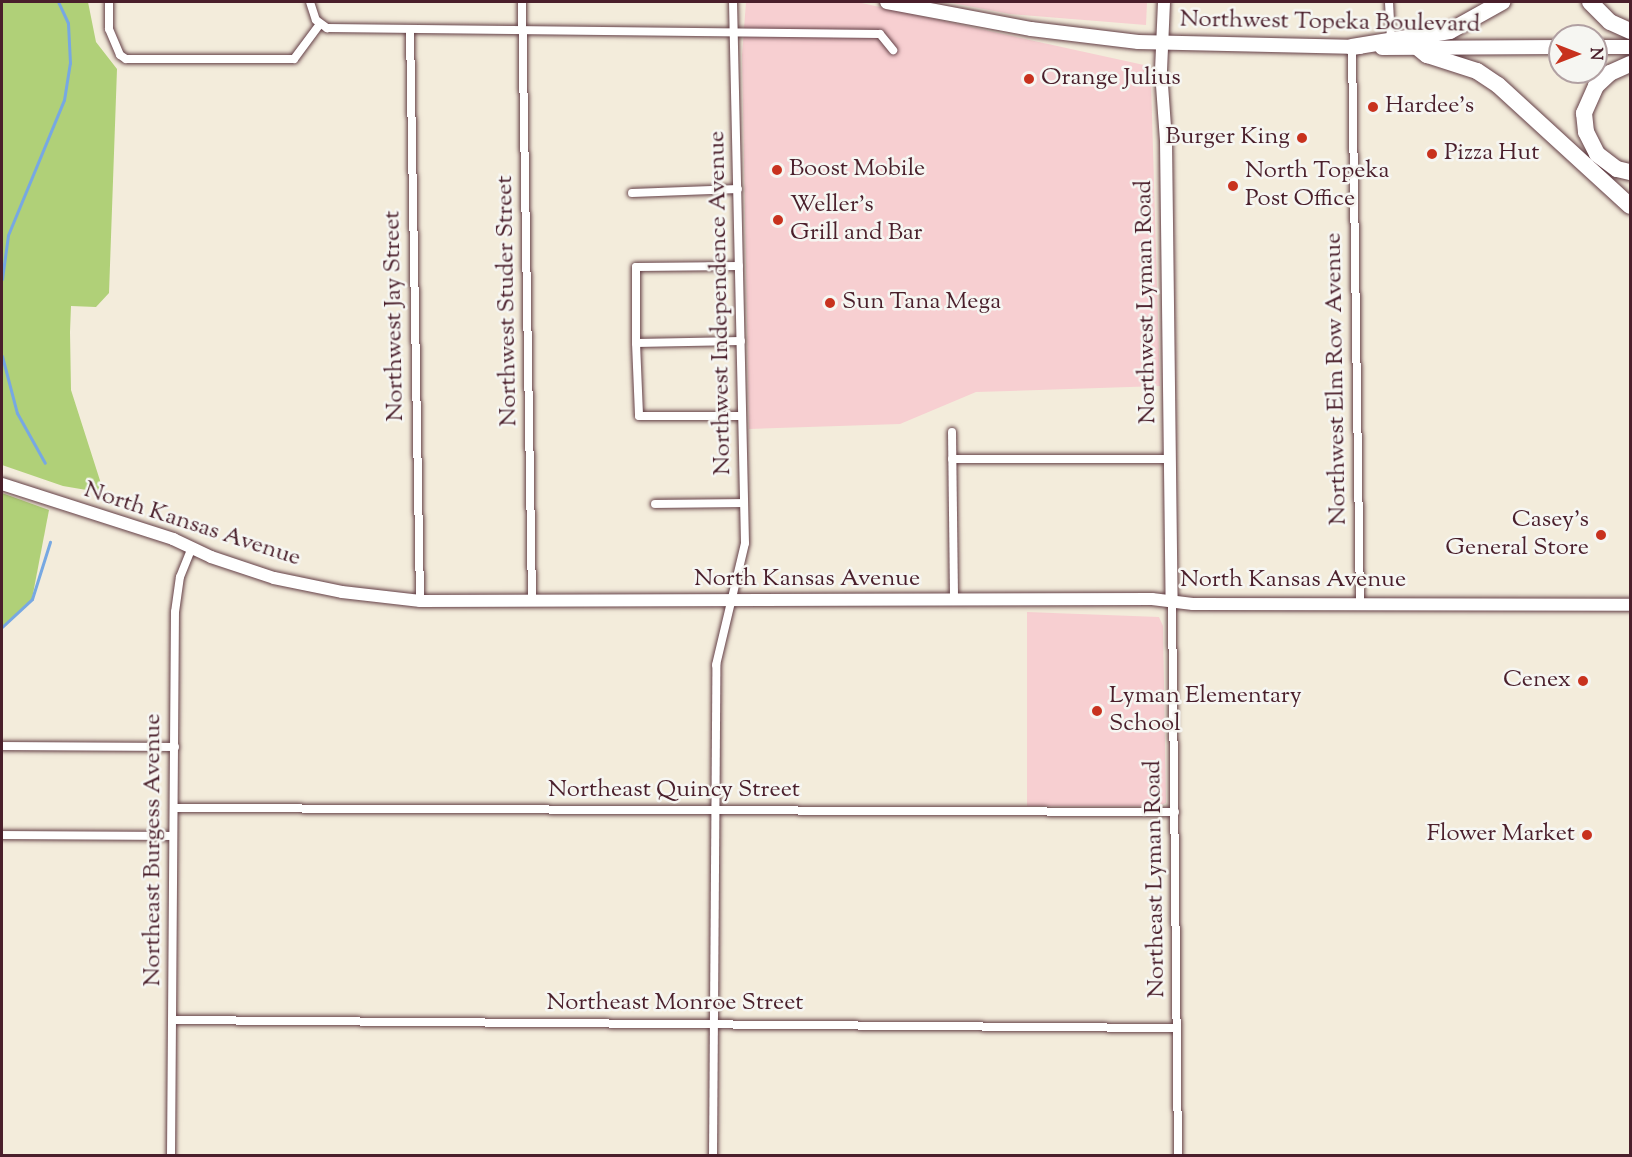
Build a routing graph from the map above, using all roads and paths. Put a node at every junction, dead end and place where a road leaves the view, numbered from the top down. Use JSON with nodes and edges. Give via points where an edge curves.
{"nodes":[{"id":1,"x":109,"y":2,"type":"edge"},
{"id":2,"x":310,"y":2,"type":"edge"},
{"id":3,"x":522,"y":2,"type":"edge"},
{"id":4,"x":733,"y":2,"type":"edge"},
{"id":5,"x":887,"y":2,"type":"edge"},
{"id":6,"x":1164,"y":2,"type":"edge"},
{"id":7,"x":1389,"y":2,"type":"edge"},
{"id":8,"x":1502,"y":2,"type":"edge"},
{"id":9,"x":1590,"y":2,"type":"edge"},
{"id":10,"x":320,"y":24,"type":"junction"},
{"id":11,"x":410,"y":31,"type":"junction"},
{"id":12,"x":523,"y":31,"type":"junction"},
{"id":13,"x":733,"y":31,"type":"junction"},
{"id":14,"x":1630,"y":31,"type":"edge"},
{"id":15,"x":1163,"y":44,"type":"junction"},
{"id":16,"x":1392,"y":44,"type":"junction"},
{"id":17,"x":1352,"y":47,"type":"junction"},
{"id":18,"x":1548,"y":47,"type":"edge"},
{"id":19,"x":1608,"y":47,"type":"edge"},
{"id":20,"x":1630,"y":47,"type":"edge"},
{"id":21,"x":1417,"y":48,"type":"junction"},
{"id":22,"x":893,"y":50,"type":"dead end"},
{"id":23,"x":1630,"y":64,"type":"edge"},
{"id":24,"x":1630,"y":172,"type":"edge"},
{"id":25,"x":738,"y":189,"type":"junction"},
{"id":26,"x":632,"y":193,"type":"dead end"},
{"id":27,"x":1630,"y":206,"type":"edge"},
{"id":28,"x":739,"y":266,"type":"junction"},
{"id":29,"x":741,"y":341,"type":"junction"},
{"id":30,"x":636,"y":343,"type":"junction"},
{"id":31,"x":742,"y":416,"type":"junction"},
{"id":32,"x":952,"y":432,"type":"dead end"},
{"id":33,"x":952,"y":459,"type":"junction"},
{"id":34,"x":1171,"y":459,"type":"junction"},
{"id":35,"x":2,"y":484,"type":"edge"},
{"id":36,"x":744,"y":503,"type":"junction"},
{"id":37,"x":655,"y":504,"type":"dead end"},
{"id":38,"x":192,"y":548,"type":"junction"},
{"id":39,"x":420,"y":601,"type":"junction"},
{"id":40,"x":532,"y":601,"type":"junction"},
{"id":41,"x":732,"y":601,"type":"junction"},
{"id":42,"x":954,"y":601,"type":"junction"},
{"id":43,"x":1172,"y":602,"type":"junction"},
{"id":44,"x":1360,"y":603,"type":"junction"},
{"id":45,"x":1630,"y":605,"type":"edge"},
{"id":46,"x":2,"y":746,"type":"edge"},
{"id":47,"x":175,"y":747,"type":"junction"},
{"id":48,"x":174,"y":807,"type":"junction"},
{"id":49,"x":716,"y":811,"type":"junction"},
{"id":50,"x":1175,"y":812,"type":"junction"},
{"id":51,"x":2,"y":835,"type":"edge"},
{"id":52,"x":173,"y":836,"type":"junction"},
{"id":53,"x":172,"y":1020,"type":"junction"},
{"id":54,"x":714,"y":1023,"type":"junction"},
{"id":55,"x":1177,"y":1028,"type":"junction"},
{"id":56,"x":171,"y":1155,"type":"edge"},
{"id":57,"x":714,"y":1155,"type":"edge"},
{"id":58,"x":1178,"y":1155,"type":"edge"}],
"edges":[{"from":1,"to":10,"type":"street","via":[[110,28],[120,55],[126,59],[294,59]]},
{"from":2,"to":10,"type":"street"},
{"from":3,"to":12,"type":"street","name":"Northwest Studer Street"},
{"from":4,"to":13,"type":"street","name":"Northwest Independence Avenue"},
{"from":5,"to":15,"type":"main road","name":"Northwest Topeka Boulevard","via":[[1031,29]]},
{"from":6,"to":15,"type":"main road","name":"Northwest Lyman Road"},
{"from":7,"to":16,"type":"street"},
{"from":8,"to":16,"type":"highway","via":[[1450,31]]},
{"from":9,"to":14,"type":"highway","via":[[1610,22]]},
{"from":10,"to":11,"type":"street","via":[[327,28]]},
{"from":11,"to":12,"type":"street"},
{"from":11,"to":39,"type":"street","name":"Northwest Jay Street"},
{"from":12,"to":13,"type":"street"},
{"from":12,"to":40,"type":"street","name":"Northwest Studer Street"},
{"from":13,"to":22,"type":"street","via":[[880,34]]},
{"from":13,"to":25,"type":"street","name":"Northwest Independence Avenue"},
{"from":15,"to":17,"type":"main road","name":"Northwest Topeka Boulevard"},
{"from":15,"to":34,"type":"main road","name":"Northwest Lyman Road"},
{"from":16,"to":17,"type":"highway"},
{"from":16,"to":21,"type":"main road","name":"Northwest Topeka Boulevard"},
{"from":17,"to":44,"type":"street","name":"Northwest Elm Row Avenue"},
{"from":18,"to":21,"type":"main road","name":"Northwest Topeka Boulevard"},
{"from":19,"to":20,"type":"main road"},
{"from":21,"to":27,"type":"highway","via":[[1427,55],[1478,71],[1498,85]]},
{"from":23,"to":24,"type":"highway","via":[[1610,73],[1596,86],[1586,107],[1584,126],[1597,154],[1617,169]]},
{"from":25,"to":26,"type":"street"},
{"from":25,"to":28,"type":"street","name":"Northwest Independence Avenue"},
{"from":28,"to":29,"type":"street","name":"Northwest Independence Avenue"},
{"from":28,"to":30,"type":"street","via":[[636,267]]},
{"from":29,"to":30,"type":"street"},
{"from":29,"to":31,"type":"street","name":"Northwest Independence Avenue"},
{"from":30,"to":31,"type":"street","via":[[639,416]]},
{"from":31,"to":36,"type":"street","name":"Northwest Independence Avenue"},
{"from":32,"to":33,"type":"street"},
{"from":33,"to":34,"type":"street"},
{"from":33,"to":42,"type":"street"},
{"from":34,"to":43,"type":"main road","name":"Northwest Lyman Road"},
{"from":35,"to":38,"type":"main road","name":"North Kansas Avenue"},
{"from":36,"to":37,"type":"street"},
{"from":36,"to":41,"type":"street","name":"Northwest Independence Avenue","via":[[744,555]]},
{"from":38,"to":39,"type":"main road","name":"North Kansas Avenue","via":[[274,578],[342,592]]},
{"from":38,"to":47,"type":"street","name":"Northeast Burgess Avenue","via":[[176,597]]},
{"from":39,"to":40,"type":"main road","name":"North Kansas Avenue"},
{"from":40,"to":41,"type":"main road","name":"North Kansas Avenue"},
{"from":41,"to":42,"type":"main road","name":"North Kansas Avenue"},
{"from":41,"to":49,"type":"street","name":"Northwest Independence Avenue","via":[[716,665]]},
{"from":42,"to":43,"type":"main road","name":"North Kansas Avenue"},
{"from":43,"to":44,"type":"main road","name":"North Kansas Avenue"},
{"from":43,"to":50,"type":"street","name":"Northeast Lyman Road"},
{"from":44,"to":45,"type":"main road","name":"North Kansas Avenue"},
{"from":46,"to":47,"type":"street"},
{"from":47,"to":48,"type":"street","name":"Northeast Burgess Avenue"},
{"from":48,"to":49,"type":"street","name":"Northeast Quincy Street"},
{"from":48,"to":52,"type":"street","name":"Northeast Burgess Avenue"},
{"from":49,"to":50,"type":"street","name":"Northeast Quincy Street"},
{"from":49,"to":54,"type":"street","name":"Northwest Independence Avenue"},
{"from":50,"to":55,"type":"street","name":"Northeast Lyman Road"},
{"from":51,"to":52,"type":"street"},
{"from":52,"to":53,"type":"street","name":"Northeast Burgess Avenue"},
{"from":53,"to":54,"type":"street","name":"Northeast Monroe Street"},
{"from":53,"to":56,"type":"street","name":"Northeast Burgess Avenue"},
{"from":54,"to":55,"type":"street","name":"Northeast Monroe Street"},
{"from":54,"to":57,"type":"street","name":"Northwest Independence Avenue"},
{"from":55,"to":58,"type":"street","name":"Northeast Lyman Road"}]}
